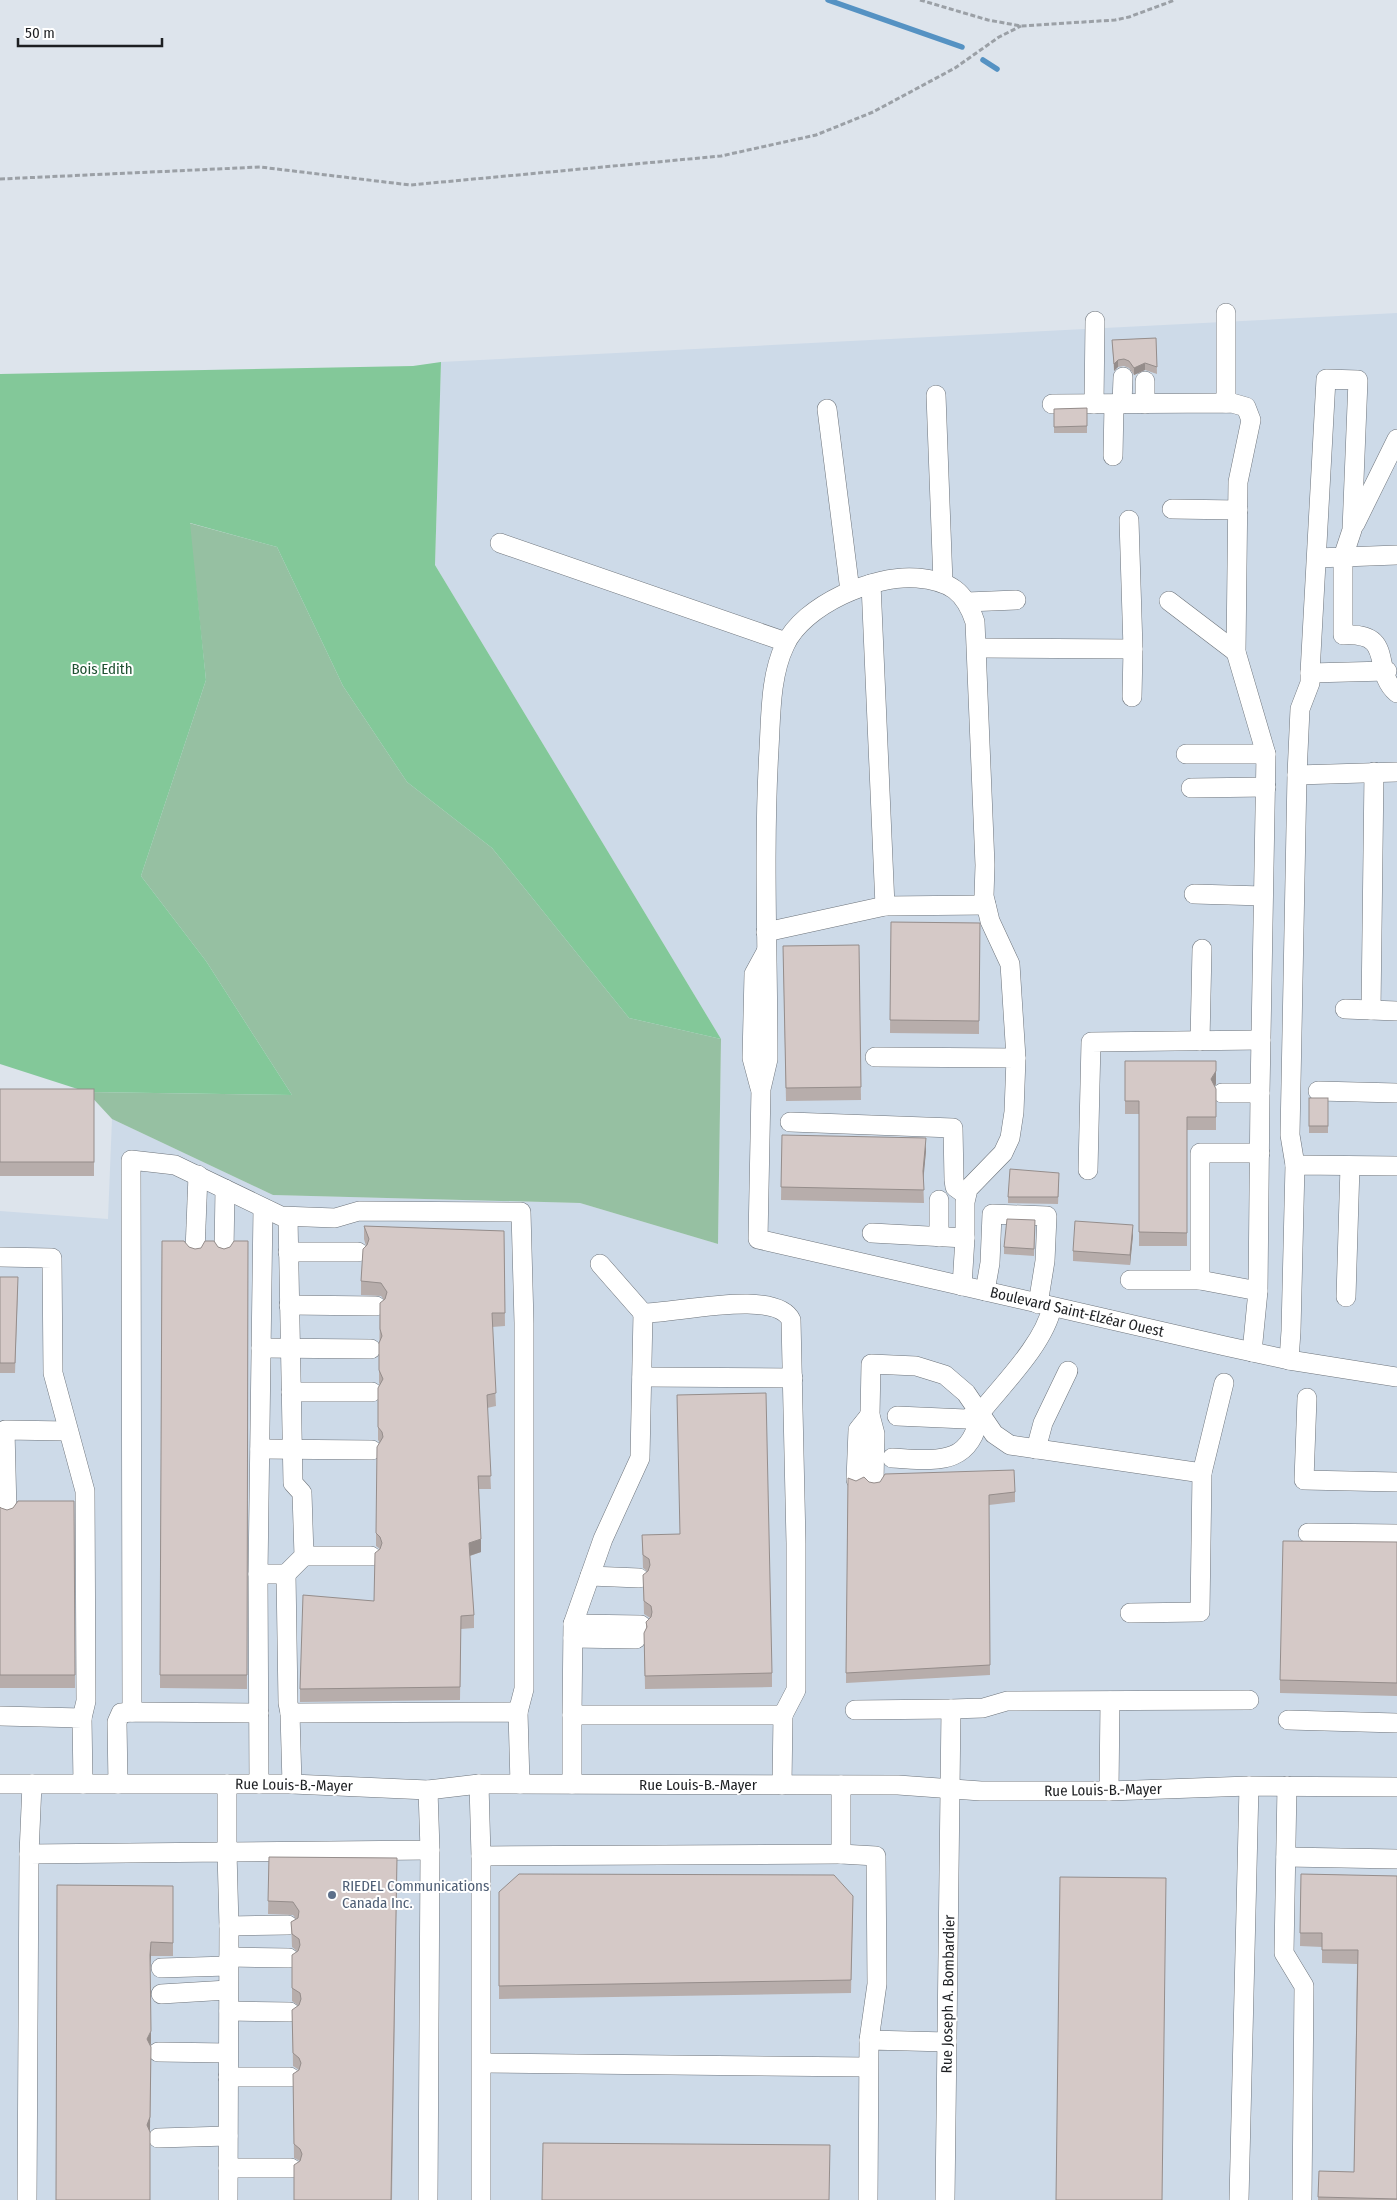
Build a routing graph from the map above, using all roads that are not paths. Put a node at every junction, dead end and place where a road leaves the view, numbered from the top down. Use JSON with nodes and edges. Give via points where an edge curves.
{"nodes":[{"id":1,"x":1226,"y":313,"type":"dead end"},
{"id":2,"x":1096,"y":321,"type":"dead end"},
{"id":3,"x":1123,"y":377,"type":"dead end"},
{"id":4,"x":1144,"y":381,"type":"dead end"},
{"id":5,"x":936,"y":395,"type":"dead end"},
{"id":6,"x":1226,"y":403,"type":"junction"},
{"id":7,"x":1052,"y":404,"type":"dead end"},
{"id":8,"x":1094,"y":404,"type":"junction"},
{"id":9,"x":1118,"y":404,"type":"junction"},
{"id":10,"x":1144,"y":404,"type":"junction"},
{"id":11,"x":827,"y":408,"type":"dead end"},
{"id":12,"x":1397,"y":439,"type":"edge"},
{"id":13,"x":1113,"y":456,"type":"dead end"},
{"id":14,"x":1172,"y":509,"type":"dead end"},
{"id":15,"x":1238,"y":510,"type":"junction"},
{"id":16,"x":1129,"y":520,"type":"dead end"},
{"id":17,"x":1352,"y":530,"type":"junction"},
{"id":18,"x":500,"y":543,"type":"dead end"},
{"id":19,"x":1397,"y":555,"type":"edge"},
{"id":20,"x":1343,"y":557,"type":"junction"},
{"id":21,"x":1317,"y":558,"type":"junction"},
{"id":22,"x":943,"y":583,"type":"junction"},
{"id":23,"x":871,"y":584,"type":"junction"},
{"id":24,"x":850,"y":592,"type":"junction"},
{"id":25,"x":1016,"y":600,"type":"dead end"},
{"id":26,"x":1169,"y":601,"type":"dead end"},
{"id":27,"x":967,"y":602,"type":"junction"},
{"id":28,"x":1343,"y":635,"type":"junction"},
{"id":29,"x":1312,"y":636,"type":"junction"},
{"id":30,"x":786,"y":642,"type":"junction"},
{"id":31,"x":977,"y":648,"type":"junction"},
{"id":32,"x":1133,"y":648,"type":"junction"},
{"id":33,"x":1236,"y":652,"type":"junction"},
{"id":34,"x":1387,"y":671,"type":"junction"},
{"id":35,"x":1310,"y":673,"type":"junction"},
{"id":36,"x":1397,"y":693,"type":"edge"},
{"id":37,"x":1132,"y":697,"type":"dead end"},
{"id":38,"x":1186,"y":754,"type":"dead end"},
{"id":39,"x":1266,"y":754,"type":"junction"},
{"id":40,"x":1374,"y":772,"type":"junction"},
{"id":41,"x":1397,"y":772,"type":"edge"},
{"id":42,"x":1296,"y":774,"type":"junction"},
{"id":43,"x":1266,"y":787,"type":"junction"},
{"id":44,"x":1191,"y":788,"type":"dead end"},
{"id":45,"x":1194,"y":894,"type":"dead end"},
{"id":46,"x":1264,"y":896,"type":"junction"},
{"id":47,"x":986,"y":905,"type":"junction"},
{"id":48,"x":885,"y":906,"type":"junction"},
{"id":49,"x":766,"y":932,"type":"junction"},
{"id":50,"x":1202,"y":949,"type":"dead end"},
{"id":51,"x":1345,"y":1009,"type":"dead end"},
{"id":52,"x":1371,"y":1010,"type":"junction"},
{"id":53,"x":1397,"y":1011,"type":"edge"},
{"id":54,"x":1261,"y":1040,"type":"junction"},
{"id":55,"x":1200,"y":1041,"type":"junction"},
{"id":56,"x":875,"y":1057,"type":"dead end"},
{"id":57,"x":1016,"y":1058,"type":"junction"},
{"id":58,"x":1318,"y":1091,"type":"dead end"},
{"id":59,"x":1222,"y":1093,"type":"dead end"},
{"id":60,"x":1260,"y":1093,"type":"junction"},
{"id":61,"x":1397,"y":1093,"type":"edge"},
{"id":62,"x":790,"y":1122,"type":"dead end"},
{"id":63,"x":1260,"y":1153,"type":"junction"},
{"id":64,"x":1294,"y":1165,"type":"junction"},
{"id":65,"x":1350,"y":1166,"type":"junction"},
{"id":66,"x":1397,"y":1166,"type":"edge"},
{"id":67,"x":1088,"y":1170,"type":"dead end"},
{"id":68,"x":198,"y":1175,"type":"junction"},
{"id":69,"x":225,"y":1189,"type":"junction"},
{"id":70,"x":966,"y":1195,"type":"junction"},
{"id":71,"x":939,"y":1200,"type":"dead end"},
{"id":72,"x":263,"y":1208,"type":"junction"},
{"id":73,"x":288,"y":1217,"type":"junction"},
{"id":74,"x":872,"y":1233,"type":"dead end"},
{"id":75,"x":939,"y":1237,"type":"junction"},
{"id":76,"x":965,"y":1238,"type":"junction"},
{"id":77,"x":195,"y":1251,"type":"edge"},
{"id":78,"x":224,"y":1251,"type":"edge"},
{"id":79,"x":288,"y":1252,"type":"junction"},
{"id":80,"x":358,"y":1252,"type":"dead end"},
{"id":81,"x":0,"y":1257,"type":"edge"},
{"id":82,"x":600,"y":1264,"type":"dead end"},
{"id":83,"x":1130,"y":1280,"type":"dead end"},
{"id":84,"x":1200,"y":1280,"type":"junction"},
{"id":85,"x":962,"y":1286,"type":"junction"},
{"id":86,"x":985,"y":1291,"type":"junction"},
{"id":87,"x":1258,"y":1291,"type":"junction"},
{"id":88,"x":1346,"y":1297,"type":"dead end"},
{"id":89,"x":289,"y":1305,"type":"junction"},
{"id":90,"x":376,"y":1306,"type":"dead end"},
{"id":91,"x":1045,"y":1306,"type":"junction"},
{"id":92,"x":643,"y":1313,"type":"junction"},
{"id":93,"x":261,"y":1348,"type":"junction"},
{"id":94,"x":290,"y":1348,"type":"junction"},
{"id":95,"x":371,"y":1350,"type":"dead end"},
{"id":96,"x":1252,"y":1352,"type":"junction"},
{"id":97,"x":1289,"y":1360,"type":"junction"},
{"id":98,"x":1068,"y":1371,"type":"dead end"},
{"id":99,"x":1397,"y":1377,"type":"edge"},
{"id":100,"x":642,"y":1378,"type":"junction"},
{"id":101,"x":793,"y":1378,"type":"junction"},
{"id":102,"x":1224,"y":1383,"type":"dead end"},
{"id":103,"x":291,"y":1392,"type":"junction"},
{"id":104,"x":372,"y":1392,"type":"dead end"},
{"id":105,"x":1307,"y":1398,"type":"dead end"},
{"id":106,"x":980,"y":1414,"type":"junction"},
{"id":107,"x":897,"y":1416,"type":"dead end"},
{"id":108,"x":2,"y":1428,"type":"edge"},
{"id":109,"x":68,"y":1431,"type":"junction"},
{"id":110,"x":260,"y":1449,"type":"junction"},
{"id":111,"x":1036,"y":1449,"type":"junction"},
{"id":112,"x":292,"y":1450,"type":"junction"},
{"id":113,"x":372,"y":1450,"type":"dead end"},
{"id":114,"x":892,"y":1458,"type":"dead end"},
{"id":115,"x":1202,"y":1473,"type":"junction"},
{"id":116,"x":865,"y":1481,"type":"edge"},
{"id":117,"x":1397,"y":1482,"type":"edge"},
{"id":118,"x":7,"y":1512,"type":"edge"},
{"id":119,"x":1308,"y":1533,"type":"dead end"},
{"id":120,"x":1397,"y":1534,"type":"edge"},
{"id":121,"x":304,"y":1556,"type":"junction"},
{"id":122,"x":371,"y":1556,"type":"dead end"},
{"id":123,"x":258,"y":1574,"type":"junction"},
{"id":124,"x":286,"y":1574,"type":"junction"},
{"id":125,"x":590,"y":1576,"type":"junction"},
{"id":126,"x":639,"y":1578,"type":"dead end"},
{"id":127,"x":1130,"y":1613,"type":"dead end"},
{"id":128,"x":573,"y":1631,"type":"junction"},
{"id":129,"x":639,"y":1632,"type":"dead end"},
{"id":130,"x":1249,"y":1700,"type":"dead end"},
{"id":131,"x":1110,"y":1701,"type":"junction"},
{"id":132,"x":951,"y":1709,"type":"junction"},
{"id":133,"x":855,"y":1710,"type":"dead end"},
{"id":134,"x":132,"y":1712,"type":"junction"},
{"id":135,"x":518,"y":1712,"type":"junction"},
{"id":136,"x":259,"y":1713,"type":"junction"},
{"id":137,"x":290,"y":1713,"type":"junction"},
{"id":138,"x":572,"y":1715,"type":"junction"},
{"id":139,"x":783,"y":1715,"type":"junction"},
{"id":140,"x":0,"y":1716,"type":"edge"},
{"id":141,"x":82,"y":1718,"type":"junction"},
{"id":142,"x":1288,"y":1720,"type":"dead end"},
{"id":143,"x":1397,"y":1723,"type":"edge"},
{"id":144,"x":0,"y":1784,"type":"edge"},
{"id":145,"x":32,"y":1784,"type":"junction"},
{"id":146,"x":83,"y":1784,"type":"junction"},
{"id":147,"x":118,"y":1784,"type":"junction"},
{"id":148,"x":227,"y":1784,"type":"junction"},
{"id":149,"x":259,"y":1784,"type":"junction"},
{"id":150,"x":292,"y":1784,"type":"junction"},
{"id":151,"x":479,"y":1784,"type":"junction"},
{"id":152,"x":520,"y":1784,"type":"junction"},
{"id":153,"x":572,"y":1784,"type":"junction"},
{"id":154,"x":782,"y":1785,"type":"junction"},
{"id":155,"x":841,"y":1785,"type":"junction"},
{"id":156,"x":1249,"y":1786,"type":"junction"},
{"id":157,"x":1287,"y":1786,"type":"junction"},
{"id":158,"x":1397,"y":1787,"type":"edge"},
{"id":159,"x":951,"y":1788,"type":"junction"},
{"id":160,"x":428,"y":1790,"type":"junction"},
{"id":161,"x":1109,"y":1791,"type":"junction"},
{"id":162,"x":430,"y":1850,"type":"junction"},
{"id":163,"x":227,"y":1852,"type":"junction"},
{"id":164,"x":29,"y":1854,"type":"junction"},
{"id":165,"x":842,"y":1854,"type":"junction"},
{"id":166,"x":480,"y":1856,"type":"junction"},
{"id":167,"x":1286,"y":1857,"type":"junction"},
{"id":168,"x":1397,"y":1859,"type":"edge"},
{"id":169,"x":229,"y":1926,"type":"junction"},
{"id":170,"x":288,"y":1926,"type":"dead end"},
{"id":171,"x":289,"y":1958,"type":"dead end"},
{"id":172,"x":229,"y":1962,"type":"junction"},
{"id":173,"x":161,"y":1968,"type":"dead end"},
{"id":174,"x":228,"y":1990,"type":"junction"},
{"id":175,"x":161,"y":1994,"type":"dead end"},
{"id":176,"x":228,"y":2011,"type":"junction"},
{"id":177,"x":290,"y":2012,"type":"edge"},
{"id":178,"x":869,"y":2040,"type":"junction"},
{"id":179,"x":947,"y":2042,"type":"junction"},
{"id":180,"x":158,"y":2052,"type":"dead end"},
{"id":181,"x":228,"y":2053,"type":"junction"},
{"id":182,"x":482,"y":2063,"type":"junction"},
{"id":183,"x":868,"y":2067,"type":"junction"},
{"id":184,"x":228,"y":2077,"type":"junction"},
{"id":185,"x":290,"y":2077,"type":"dead end"},
{"id":186,"x":228,"y":2136,"type":"junction"},
{"id":187,"x":158,"y":2138,"type":"dead end"},
{"id":188,"x":228,"y":2168,"type":"junction"},
{"id":189,"x":291,"y":2168,"type":"dead end"},
{"id":190,"x":27,"y":2200,"type":"edge"},
{"id":191,"x":228,"y":2200,"type":"edge"},
{"id":192,"x":428,"y":2200,"type":"edge"},
{"id":193,"x":481,"y":2200,"type":"edge"},
{"id":194,"x":868,"y":2200,"type":"edge"},
{"id":195,"x":945,"y":2200,"type":"edge"},
{"id":196,"x":1239,"y":2200,"type":"edge"},
{"id":197,"x":1302,"y":2200,"type":"edge"}],
"edges":[{"from":1,"to":6,"type":"street"},
{"from":2,"to":8,"type":"street"},
{"from":3,"to":9,"type":"street"},
{"from":4,"to":10,"type":"street"},
{"from":5,"to":22,"type":"street"},
{"from":6,"to":10,"type":"street"},
{"from":6,"to":15,"type":"street","via":[[1246,407],[1252,420],[1238,482]]},
{"from":7,"to":8,"type":"street"},
{"from":8,"to":9,"type":"street"},
{"from":9,"to":10,"type":"street"},
{"from":9,"to":13,"type":"street"},
{"from":11,"to":24,"type":"street"},
{"from":12,"to":17,"type":"street"},
{"from":14,"to":15,"type":"street"},
{"from":15,"to":33,"type":"street"},
{"from":16,"to":32,"type":"street"},
{"from":17,"to":20,"type":"street"},
{"from":17,"to":21,"type":"street","via":[[1358,380],[1326,379]]},
{"from":18,"to":30,"type":"street"},
{"from":19,"to":20,"type":"street"},
{"from":20,"to":21,"type":"street"},
{"from":20,"to":28,"type":"street"},
{"from":21,"to":29,"type":"street"},
{"from":22,"to":23,"type":"street","via":[[912,577]]},
{"from":22,"to":27,"type":"street","via":[[960,593]]},
{"from":23,"to":24,"type":"street"},
{"from":23,"to":48,"type":"street"},
{"from":24,"to":30,"type":"street","via":[[805,618]]},
{"from":25,"to":27,"type":"street"},
{"from":26,"to":33,"type":"street"},
{"from":27,"to":31,"type":"street","via":[[975,622]]},
{"from":28,"to":29,"type":"street"},
{"from":28,"to":34,"type":"street","via":[[1360,634],[1375,639],[1382,646]]},
{"from":29,"to":35,"type":"street"},
{"from":30,"to":49,"type":"street","via":[[776,670],[771,722],[766,795]]},
{"from":31,"to":32,"type":"street"},
{"from":31,"to":47,"type":"street"},
{"from":32,"to":37,"type":"street"},
{"from":33,"to":39,"type":"street"},
{"from":34,"to":35,"type":"street"},
{"from":34,"to":36,"type":"street"},
{"from":35,"to":42,"type":"street","via":[[1310,683],[1300,708]]},
{"from":38,"to":39,"type":"street"},
{"from":39,"to":43,"type":"street"},
{"from":40,"to":41,"type":"street"},
{"from":40,"to":42,"type":"street"},
{"from":40,"to":52,"type":"street"},
{"from":42,"to":64,"type":"street","via":[[1290,1135]]},
{"from":43,"to":44,"type":"street"},
{"from":43,"to":46,"type":"street"},
{"from":45,"to":46,"type":"street"},
{"from":46,"to":54,"type":"street"},
{"from":47,"to":48,"type":"street"},
{"from":47,"to":57,"type":"street","via":[[1010,964]]},
{"from":48,"to":49,"type":"street"},
{"from":49,"to":85,"type":"street","name":"Boulevard Saint-Elzéar Ouest","via":[[768,1059],[760,1089],[758,1239]]},
{"from":50,"to":55,"type":"street"},
{"from":51,"to":52,"type":"street"},
{"from":52,"to":53,"type":"street"},
{"from":54,"to":55,"type":"street"},
{"from":54,"to":60,"type":"street"},
{"from":55,"to":67,"type":"street","via":[[1091,1042]]},
{"from":56,"to":57,"type":"street"},
{"from":57,"to":70,"type":"street","via":[[1010,1138],[1003,1153],[972,1183]]},
{"from":58,"to":61,"type":"street"},
{"from":59,"to":60,"type":"street"},
{"from":60,"to":63,"type":"street"},
{"from":62,"to":70,"type":"street","via":[[953,1128],[954,1180],[959,1191]]},
{"from":63,"to":84,"type":"street","via":[[1200,1153]]},
{"from":63,"to":87,"type":"street"},
{"from":64,"to":65,"type":"street"},
{"from":64,"to":97,"type":"street"},
{"from":65,"to":66,"type":"street"},
{"from":65,"to":88,"type":"street"},
{"from":68,"to":69,"type":"street"},
{"from":68,"to":77,"type":"street"},
{"from":68,"to":134,"type":"street","via":[[165,1162],[131,1160]]},
{"from":69,"to":72,"type":"street"},
{"from":69,"to":78,"type":"street"},
{"from":70,"to":76,"type":"street"},
{"from":71,"to":75,"type":"street"},
{"from":72,"to":73,"type":"street"},
{"from":72,"to":93,"type":"street"},
{"from":73,"to":79,"type":"street"},
{"from":73,"to":135,"type":"street","via":[[334,1218],[359,1211],[521,1212],[524,1689]]},
{"from":74,"to":75,"type":"street"},
{"from":75,"to":76,"type":"street"},
{"from":76,"to":85,"type":"street"},
{"from":79,"to":80,"type":"street"},
{"from":79,"to":89,"type":"street"},
{"from":81,"to":109,"type":"street","via":[[52,1258],[53,1373]]},
{"from":82,"to":92,"type":"street"},
{"from":83,"to":84,"type":"street"},
{"from":84,"to":87,"type":"street"},
{"from":85,"to":86,"type":"street","name":"Boulevard Saint-Elzéar Ouest"},
{"from":86,"to":91,"type":"street","name":"Boulevard Saint-Elzéar Ouest"},
{"from":86,"to":91,"type":"street","via":[[992,1214],[1047,1216]]},
{"from":87,"to":96,"type":"street"},
{"from":89,"to":90,"type":"street"},
{"from":89,"to":94,"type":"street"},
{"from":91,"to":96,"type":"street","name":"Boulevard Saint-Elzéar Ouest"},
{"from":91,"to":106,"type":"street","via":[[1048,1322],[1035,1344]]},
{"from":92,"to":100,"type":"street"},
{"from":92,"to":101,"type":"street","via":[[718,1304],[759,1305],[785,1311],[792,1326]]},
{"from":93,"to":94,"type":"street"},
{"from":93,"to":110,"type":"street"},
{"from":94,"to":95,"type":"street"},
{"from":94,"to":103,"type":"street"},
{"from":96,"to":97,"type":"street","name":"Boulevard Saint-Elzéar Ouest"},
{"from":97,"to":99,"type":"street","name":"Boulevard Saint-Elzéar Ouest"},
{"from":98,"to":111,"type":"street","via":[[1043,1423]]},
{"from":100,"to":101,"type":"street"},
{"from":100,"to":125,"type":"street","via":[[640,1458]]},
{"from":101,"to":139,"type":"street","via":[[796,1690]]},
{"from":102,"to":115,"type":"street"},
{"from":103,"to":104,"type":"street"},
{"from":103,"to":112,"type":"street"},
{"from":105,"to":117,"type":"street","via":[[1304,1480]]},
{"from":106,"to":107,"type":"street","via":[[966,1419]]},
{"from":106,"to":111,"type":"street","via":[[994,1434],[1010,1445]]},
{"from":106,"to":114,"type":"street","via":[[977,1430],[960,1452],[951,1458]]},
{"from":106,"to":116,"type":"street","via":[[966,1393],[939,1372],[916,1366],[871,1364],[870,1415],[875,1434]]},
{"from":108,"to":109,"type":"street"},
{"from":108,"to":118,"type":"street"},
{"from":109,"to":141,"type":"street","via":[[85,1491],[86,1701]]},
{"from":110,"to":112,"type":"street"},
{"from":110,"to":123,"type":"street"},
{"from":111,"to":115,"type":"street"},
{"from":112,"to":113,"type":"street"},
{"from":112,"to":121,"type":"street","via":[[293,1482],[302,1493]]},
{"from":115,"to":127,"type":"street","via":[[1200,1612]]},
{"from":119,"to":120,"type":"street"},
{"from":121,"to":122,"type":"street"},
{"from":121,"to":124,"type":"street"},
{"from":123,"to":124,"type":"street"},
{"from":123,"to":136,"type":"street"},
{"from":124,"to":137,"type":"street"},
{"from":125,"to":126,"type":"street"},
{"from":125,"to":128,"type":"street"},
{"from":128,"to":129,"type":"street"},
{"from":128,"to":138,"type":"street"},
{"from":130,"to":131,"type":"street"},
{"from":131,"to":132,"type":"street","via":[[1007,1701],[983,1708]]},
{"from":131,"to":161,"type":"street"},
{"from":132,"to":133,"type":"street"},
{"from":132,"to":159,"type":"street","name":"Rue Joseph A. Bombardier"},
{"from":134,"to":136,"type":"street"},
{"from":134,"to":147,"type":"street","via":[[121,1713],[117,1722]]},
{"from":135,"to":137,"type":"street"},
{"from":135,"to":152,"type":"street"},
{"from":136,"to":149,"type":"street"},
{"from":137,"to":150,"type":"street"},
{"from":138,"to":139,"type":"street"},
{"from":138,"to":153,"type":"street"},
{"from":139,"to":154,"type":"street"},
{"from":140,"to":141,"type":"street"},
{"from":141,"to":146,"type":"street"},
{"from":142,"to":143,"type":"street"},
{"from":144,"to":145,"type":"street","name":"Rue Louis-B.-Mayer"},
{"from":145,"to":146,"type":"street","name":"Rue Louis-B.-Mayer"},
{"from":145,"to":164,"type":"street"},
{"from":146,"to":147,"type":"street","name":"Rue Louis-B.-Mayer"},
{"from":147,"to":148,"type":"street","name":"Rue Louis-B.-Mayer"},
{"from":148,"to":149,"type":"street","name":"Rue Louis-B.-Mayer"},
{"from":148,"to":163,"type":"street"},
{"from":149,"to":150,"type":"street","name":"Rue Louis-B.-Mayer"},
{"from":150,"to":160,"type":"street","name":"Rue Louis-B.-Mayer"},
{"from":151,"to":152,"type":"street","name":"Rue Louis-B.-Mayer"},
{"from":151,"to":160,"type":"street","name":"Rue Louis-B.-Mayer"},
{"from":151,"to":166,"type":"street"},
{"from":152,"to":153,"type":"street","name":"Rue Louis-B.-Mayer"},
{"from":153,"to":154,"type":"street","name":"Rue Louis-B.-Mayer"},
{"from":154,"to":155,"type":"street","name":"Rue Louis-B.-Mayer"},
{"from":155,"to":159,"type":"street","name":"Rue Louis-B.-Mayer"},
{"from":155,"to":165,"type":"street"},
{"from":156,"to":157,"type":"street","name":"Rue Louis-B.-Mayer"},
{"from":156,"to":161,"type":"street","name":"Rue Louis-B.-Mayer"},
{"from":156,"to":196,"type":"street"},
{"from":157,"to":158,"type":"street","name":"Rue Louis-B.-Mayer"},
{"from":157,"to":167,"type":"street"},
{"from":159,"to":161,"type":"street","name":"Rue Louis-B.-Mayer"},
{"from":159,"to":179,"type":"street","name":"Rue Joseph A. Bombardier"},
{"from":160,"to":162,"type":"street"},
{"from":162,"to":163,"type":"street"},
{"from":162,"to":192,"type":"street"},
{"from":163,"to":164,"type":"street"},
{"from":163,"to":169,"type":"street"},
{"from":164,"to":190,"type":"street"},
{"from":165,"to":166,"type":"street"},
{"from":165,"to":178,"type":"street","via":[[876,1856],[877,1984]]},
{"from":166,"to":182,"type":"street"},
{"from":167,"to":168,"type":"street"},
{"from":167,"to":197,"type":"street","via":[[1284,1952],[1304,1986]]},
{"from":169,"to":170,"type":"street"},
{"from":169,"to":172,"type":"street"},
{"from":171,"to":172,"type":"street"},
{"from":172,"to":173,"type":"street"},
{"from":172,"to":174,"type":"street"},
{"from":174,"to":175,"type":"street"},
{"from":174,"to":176,"type":"street"},
{"from":176,"to":177,"type":"street"},
{"from":176,"to":181,"type":"street"},
{"from":178,"to":179,"type":"street"},
{"from":178,"to":183,"type":"street"},
{"from":179,"to":195,"type":"street","name":"Rue Joseph A. Bombardier"},
{"from":180,"to":181,"type":"street"},
{"from":181,"to":184,"type":"street"},
{"from":182,"to":183,"type":"street"},
{"from":182,"to":193,"type":"street"},
{"from":183,"to":194,"type":"street"},
{"from":184,"to":185,"type":"street"},
{"from":184,"to":186,"type":"street"},
{"from":186,"to":187,"type":"street"},
{"from":186,"to":188,"type":"street"},
{"from":188,"to":189,"type":"street"},
{"from":188,"to":191,"type":"street"}]}
